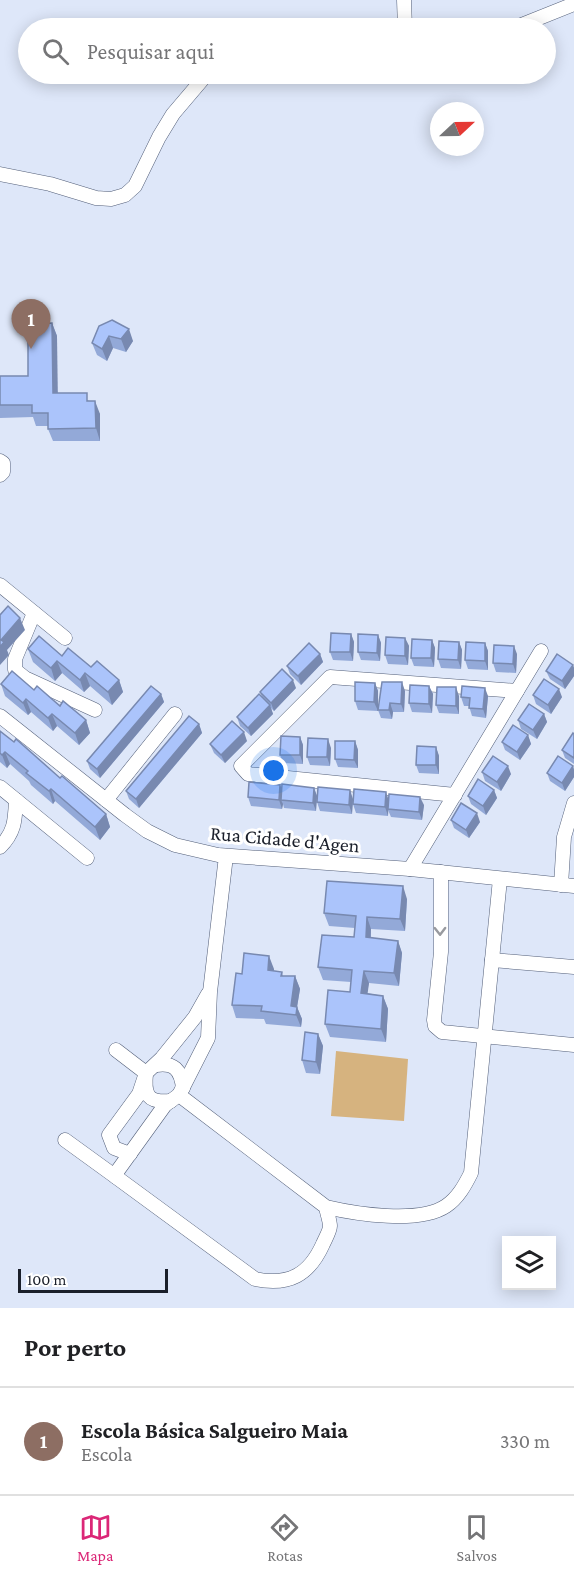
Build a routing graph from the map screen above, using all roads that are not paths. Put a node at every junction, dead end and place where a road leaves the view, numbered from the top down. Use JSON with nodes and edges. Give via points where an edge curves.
{"nodes":[{"id":1,"x":404,"y":0,"type":"edge"},
{"id":2,"x":574,"y":4,"type":"edge"},
{"id":3,"x":405,"y":18,"type":"edge"},
{"id":4,"x":539,"y":18,"type":"edge"},
{"id":5,"x":198,"y":84,"type":"edge"},
{"id":6,"x":0,"y":174,"type":"edge"},
{"id":7,"x":0,"y":461,"type":"edge"},
{"id":8,"x":0,"y":475,"type":"edge"},
{"id":9,"x":0,"y":585,"type":"edge"},
{"id":10,"x":34,"y":613,"type":"junction"},
{"id":11,"x":65,"y":638,"type":"dead end"},
{"id":12,"x":541,"y":651,"type":"dead end"},
{"id":13,"x":517,"y":691,"type":"junction"},
{"id":14,"x":95,"y":710,"type":"dead end"},
{"id":15,"x":175,"y":714,"type":"dead end"},
{"id":16,"x":0,"y":716,"type":"edge"},
{"id":17,"x":0,"y":787,"type":"edge"},
{"id":18,"x":454,"y":795,"type":"junction"},
{"id":19,"x":16,"y":800,"type":"junction"},
{"id":20,"x":106,"y":800,"type":"junction"},
{"id":21,"x":574,"y":803,"type":"edge"},
{"id":22,"x":0,"y":847,"type":"edge"},
{"id":23,"x":226,"y":856,"type":"junction"},
{"id":24,"x":87,"y":858,"type":"dead end"},
{"id":25,"x":410,"y":869,"type":"junction"},
{"id":26,"x":441,"y":872,"type":"junction"},
{"id":27,"x":500,"y":879,"type":"junction"},
{"id":28,"x":567,"y":886,"type":"edge"},
{"id":29,"x":492,"y":960,"type":"junction"},
{"id":30,"x":574,"y":967,"type":"edge"},
{"id":31,"x":210,"y":992,"type":"junction"},
{"id":32,"x":484,"y":1036,"type":"junction"},
{"id":33,"x":574,"y":1045,"type":"edge"},
{"id":34,"x":116,"y":1050,"type":"dead end"},
{"id":35,"x":151,"y":1069,"type":"junction"},
{"id":36,"x":178,"y":1095,"type":"junction"},
{"id":37,"x":65,"y":1140,"type":"dead end"},
{"id":38,"x":130,"y":1154,"type":"junction"},
{"id":39,"x":116,"y":1177,"type":"junction"},
{"id":40,"x":326,"y":1208,"type":"junction"}],
"edges":[{"from":1,"to":3,"type":"street"},
{"from":2,"to":4,"type":"street"},
{"from":5,"to":6,"type":"street","via":[[173,114],[135,186],[125,195],[96,198]]},
{"from":7,"to":8,"type":"street"},
{"from":9,"to":10,"type":"street"},
{"from":10,"to":11,"type":"street"},
{"from":10,"to":14,"type":"street","via":[[15,659],[15,670],[24,678]]},
{"from":12,"to":13,"type":"street"},
{"from":13,"to":18,"type":"street"},
{"from":13,"to":18,"type":"street","via":[[330,677],[241,766],[248,774]]},
{"from":15,"to":20,"type":"street"},
{"from":16,"to":20,"type":"street","name":"Rua Cidade d'Agen"},
{"from":17,"to":19,"type":"street"},
{"from":18,"to":25,"type":"street"},
{"from":19,"to":22,"type":"street","via":[[15,823],[10,837]]},
{"from":19,"to":24,"type":"street"},
{"from":20,"to":23,"type":"street","name":"Rua Cidade d'Agen","via":[[147,831],[175,845]]},
{"from":21,"to":28,"type":"street","via":[[564,837]]},
{"from":23,"to":25,"type":"street","name":"Rua Cidade d'Agen"},
{"from":23,"to":31,"type":"street"},
{"from":25,"to":26,"type":"street","name":"Rua Cidade d'Agen"},
{"from":26,"to":27,"type":"street","name":"Rua Cidade d'Agen"},
{"from":26,"to":32,"type":"street","one_way":true,"via":[[441,952],[435,1026],[442,1032]]},
{"from":27,"to":28,"type":"street","name":"Rua Cidade d'Agen"},
{"from":27,"to":29,"type":"street"},
{"from":29,"to":30,"type":"street"},
{"from":29,"to":32,"type":"street"},
{"from":31,"to":35,"type":"street","via":[[195,1017]]},
{"from":31,"to":36,"type":"street","via":[[208,1038]]},
{"from":32,"to":33,"type":"street"},
{"from":32,"to":40,"type":"street","via":[[471,1173],[455,1198],[446,1207],[423,1215],[353,1214]]},
{"from":34,"to":35,"type":"street"},
{"from":35,"to":36,"type":"street","via":[[165,1064],[175,1068],[182,1077]]},
{"from":35,"to":36,"type":"street","via":[[145,1089],[149,1097],[156,1101]]},
{"from":35,"to":38,"type":"street","via":[[109,1135],[114,1148]]},
{"from":36,"to":38,"type":"street","via":[[165,1105]]},
{"from":36,"to":40,"type":"street"},
{"from":37,"to":39,"type":"street"},
{"from":38,"to":39,"type":"street"},
{"from":39,"to":40,"type":"street","via":[[255,1279],[273,1283],[304,1272],[316,1258],[330,1226]]}]}
